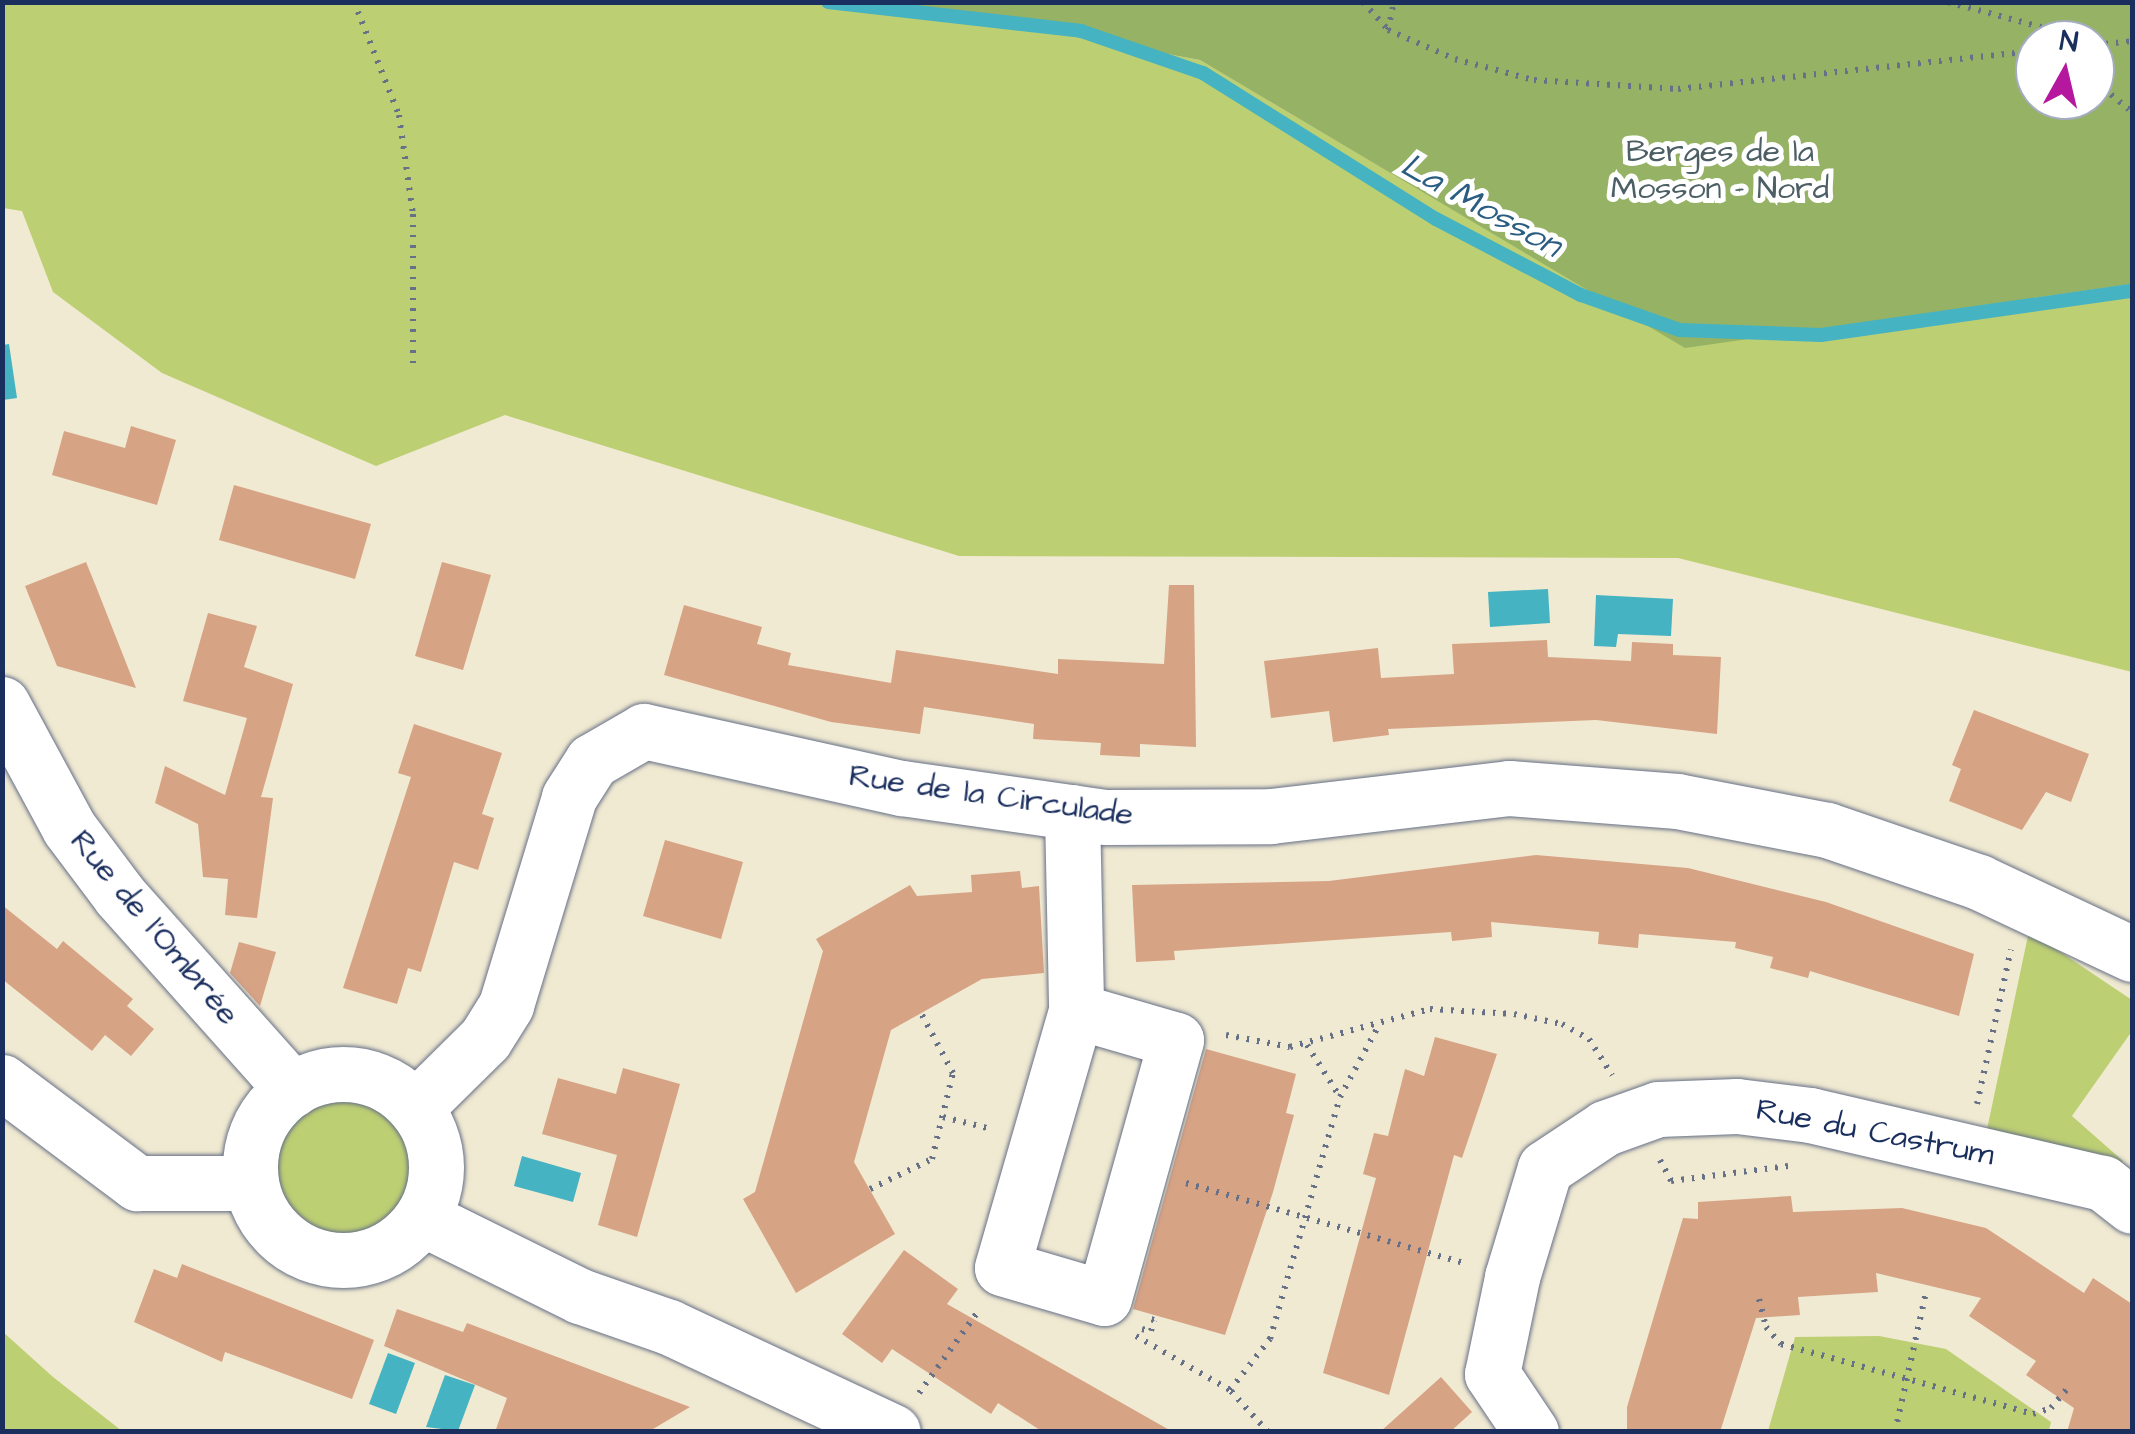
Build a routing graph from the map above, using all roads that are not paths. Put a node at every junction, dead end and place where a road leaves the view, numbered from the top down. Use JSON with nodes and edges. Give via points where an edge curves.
{"nodes":[{"id":1,"x":2,"y":704,"type":"edge"},
{"id":2,"x":1072,"y":812,"type":"junction"},
{"id":3,"x":2132,"y":954,"type":"edge"},
{"id":4,"x":1076,"y":1011,"type":"junction"},
{"id":5,"x":2,"y":1082,"type":"edge"},
{"id":6,"x":292,"y":1088,"type":"junction"},
{"id":7,"x":415,"y":1108,"type":"junction"},
{"id":8,"x":250,"y":1183,"type":"junction"},
{"id":9,"x":2132,"y":1206,"type":"edge"},
{"id":10,"x":422,"y":1218,"type":"junction"},
{"id":11,"x":893,"y":1431,"type":"edge"},
{"id":12,"x":1532,"y":1432,"type":"edge"}],
"edges":[{"from":1,"to":6,"type":"street","name":"Rue de l'Ombrée","via":[[70,828],[120,896]]},
{"from":2,"to":3,"type":"street","name":"Rue de la Circulade","via":[[1271,816],[1509,788],[1598,790],[1827,830],[2022,900]]},
{"from":2,"to":4,"type":"street"},
{"from":2,"to":7,"type":"street","name":"Rue de la Circulade","via":[[902,788],[644,730],[614,742],[569,797],[506,1005],[485,1039]]},
{"from":4,"to":4,"type":"street","via":[[1002,1268],[1104,1298],[1176,1040]]},
{"from":5,"to":8,"type":"street","via":[[137,1183]]},
{"from":6,"to":7,"type":"street","via":[[344,1074],[395,1090]]},
{"from":6,"to":8,"type":"street","via":[[257,1130]]},
{"from":7,"to":10,"type":"street","via":[[436,1162]]},
{"from":8,"to":10,"type":"street","via":[[261,1213],[281,1237],[309,1254],[340,1261],[400,1242]]},
{"from":9,"to":12,"type":"street","name":"Rue du Castrum","via":[[2104,1183],[1967,1149],[1737,1106],[1658,1109],[1605,1128],[1545,1168],[1512,1277],[1492,1374]]},
{"from":10,"to":11,"type":"street","via":[[580,1296],[668,1327]]}]}
